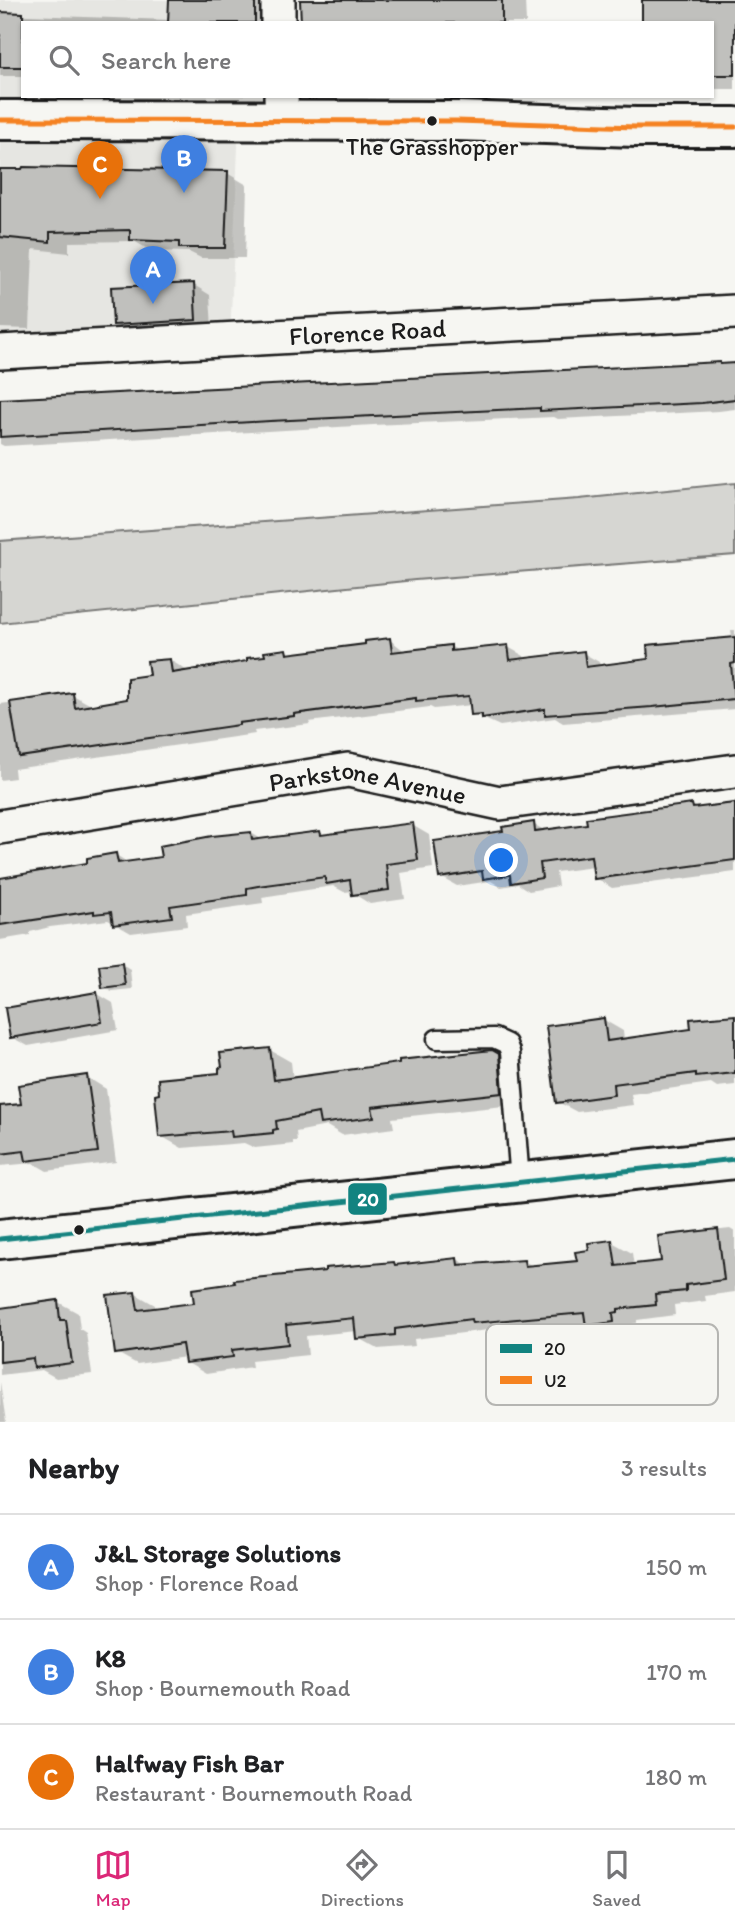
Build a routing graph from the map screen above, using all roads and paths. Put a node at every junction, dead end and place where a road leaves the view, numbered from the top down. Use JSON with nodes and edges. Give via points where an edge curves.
{"nodes":[{"id":1,"x":278,"y":0,"type":"edge"},
{"id":2,"x":278,"y":21,"type":"edge"},
{"id":3,"x":281,"y":109,"type":"edge"},
{"id":4,"x":0,"y":120,"type":"edge"},
{"id":5,"x":735,"y":127,"type":"edge"},
{"id":6,"x":735,"y":312,"type":"edge"},
{"id":7,"x":0,"y":352,"type":"edge"},
{"id":8,"x":735,"y":771,"type":"edge"},
{"id":9,"x":0,"y":827,"type":"edge"},
{"id":10,"x":437,"y":1039,"type":"dead end"},
{"id":11,"x":735,"y":1159,"type":"edge"},
{"id":12,"x":520,"y":1182,"type":"junction"},
{"id":13,"x":0,"y":1239,"type":"edge"}],
"edges":[{"from":1,"to":2,"type":"street"},
{"from":3,"to":4,"type":"main road"},
{"from":3,"to":5,"type":"main road","via":[[457,121]]},
{"from":6,"to":7,"type":"street","name":"Florence Road"},
{"from":8,"to":9,"type":"street","name":"Parkstone Avenue","via":[[500,803],[348,770]]},
{"from":10,"to":12,"type":"lane","via":[[494,1038],[507,1044]]},
{"from":11,"to":12,"type":"main road"},
{"from":12,"to":13,"type":"main road"}]}
